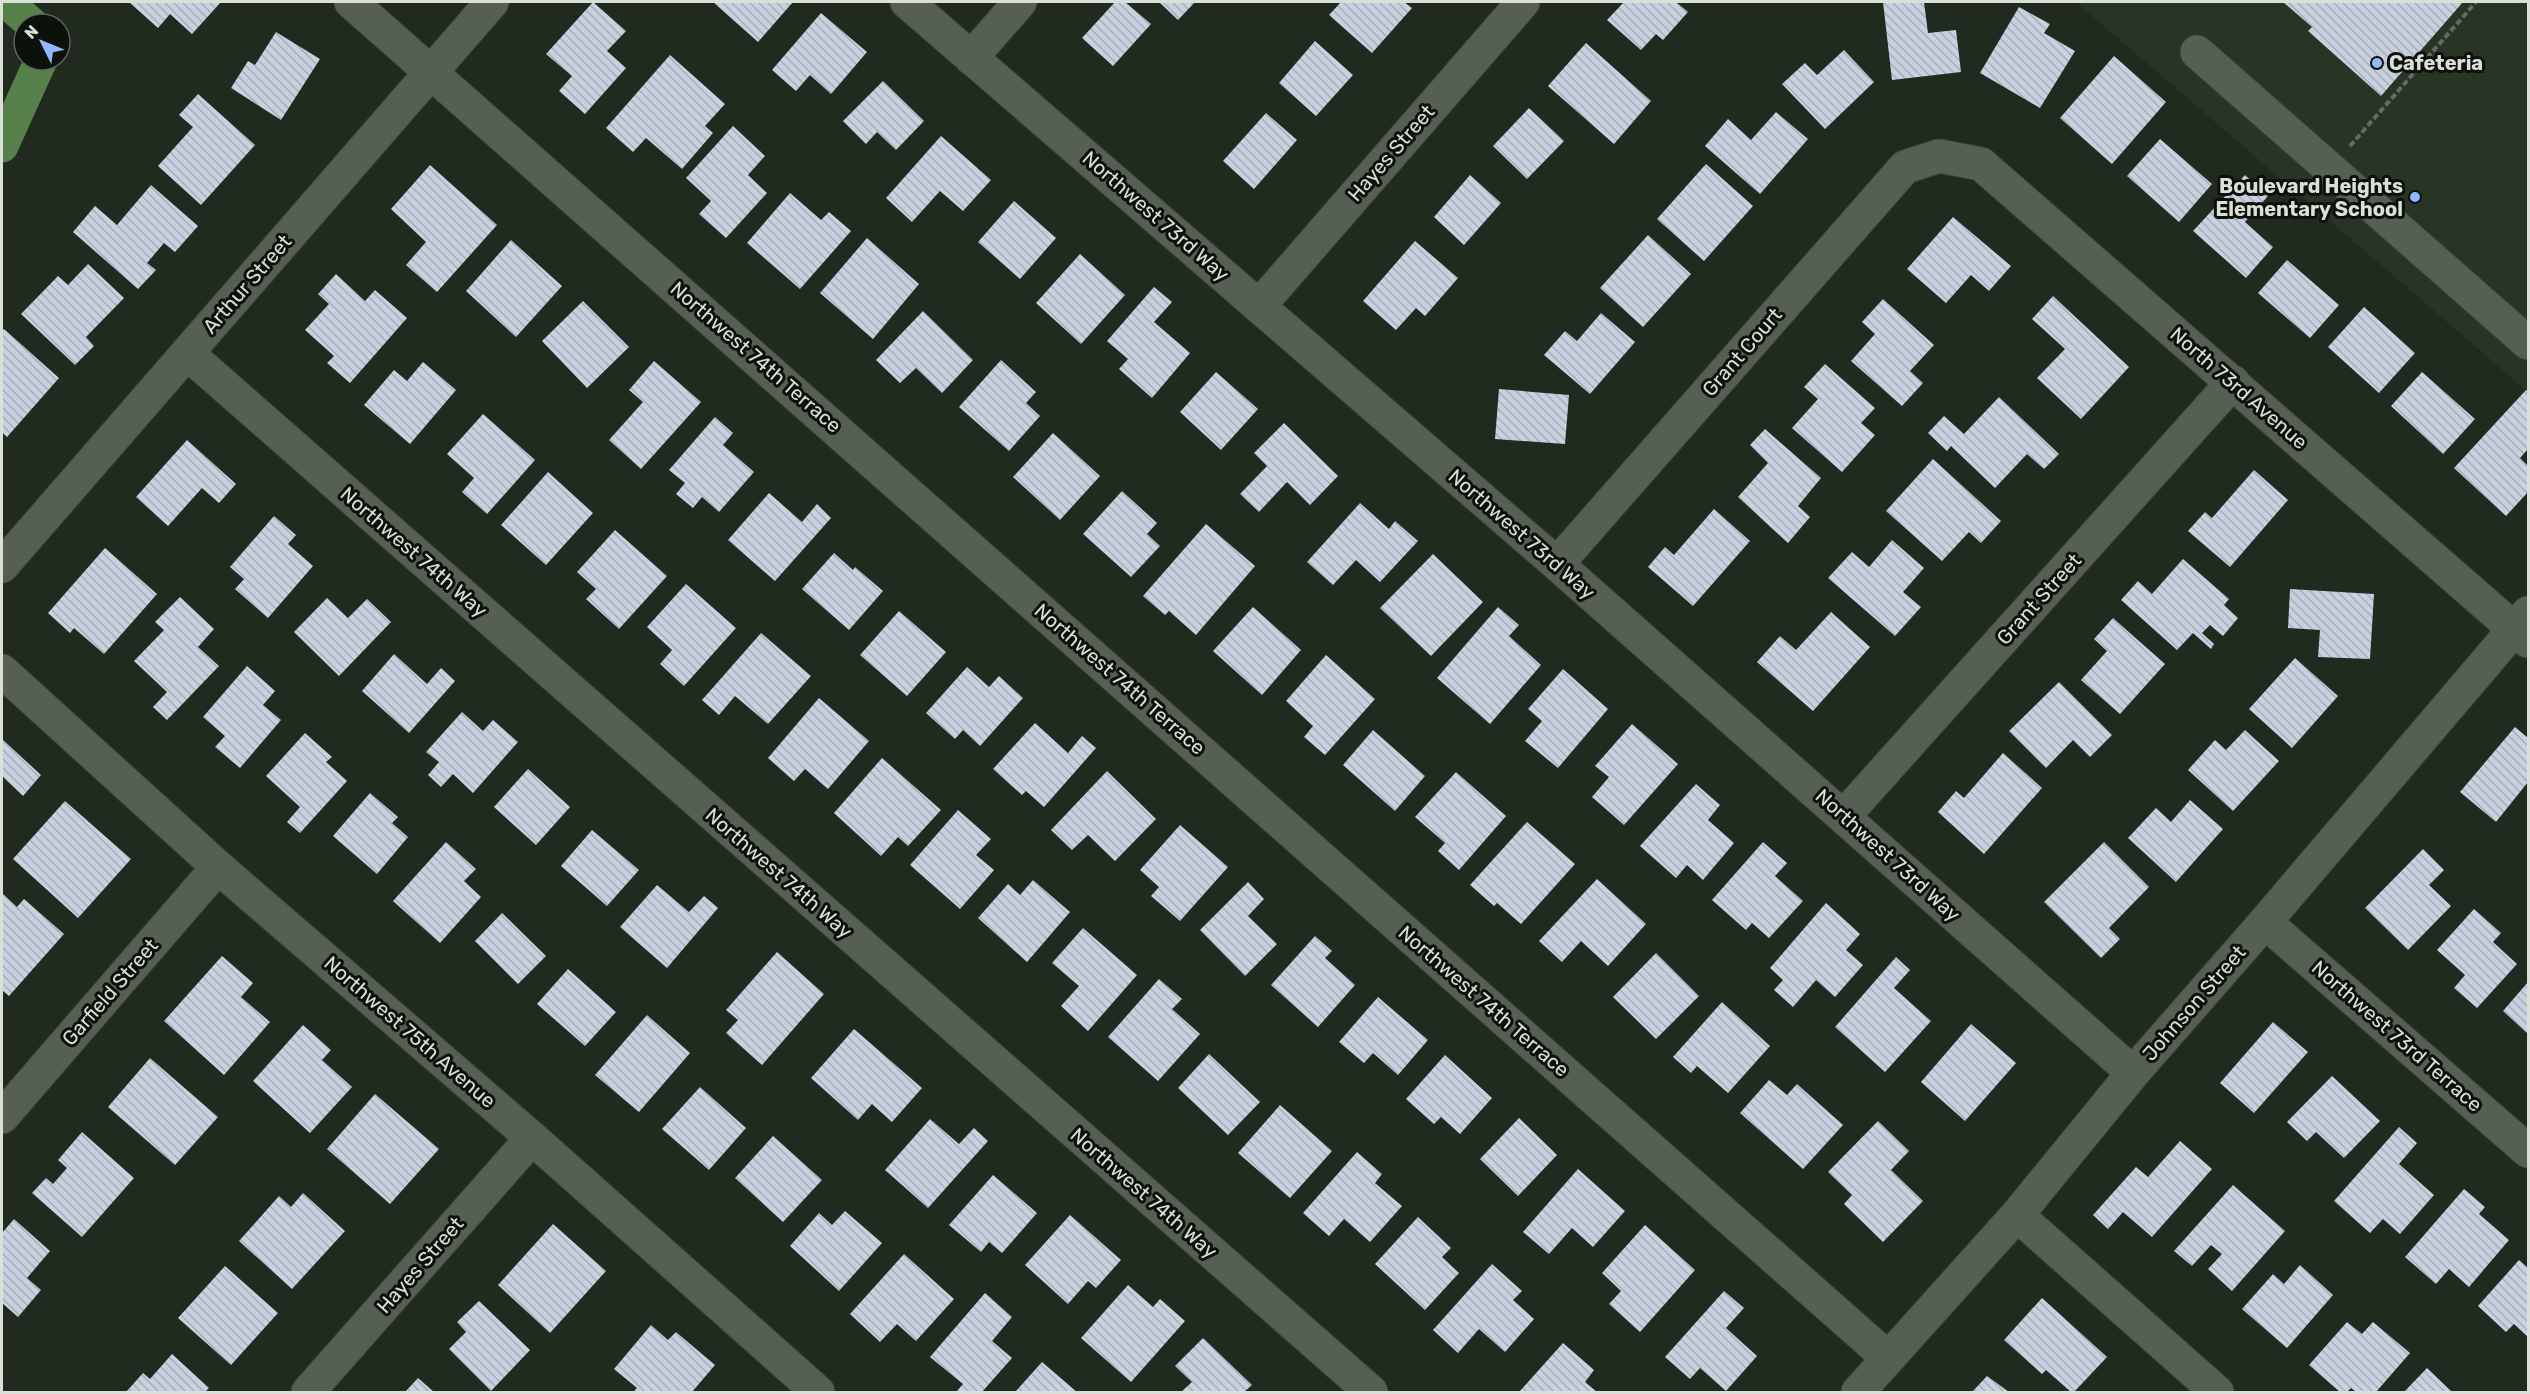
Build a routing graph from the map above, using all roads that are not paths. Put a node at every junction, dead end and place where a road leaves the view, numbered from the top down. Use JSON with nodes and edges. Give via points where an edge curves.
{"nodes":[{"id":1,"x":351,"y":2,"type":"edge"},
{"id":2,"x":492,"y":2,"type":"edge"},
{"id":3,"x":907,"y":2,"type":"edge"},
{"id":4,"x":1020,"y":2,"type":"edge"},
{"id":5,"x":1522,"y":2,"type":"edge"},
{"id":6,"x":2197,"y":52,"type":"dead end"},
{"id":7,"x":971,"y":58,"type":"junction"},
{"id":8,"x":431,"y":71,"type":"junction"},
{"id":9,"x":1939,"y":156,"type":"joint"},
{"id":10,"x":1260,"y":305,"type":"junction"},
{"id":11,"x":2529,"y":343,"type":"edge"},
{"id":12,"x":187,"y":352,"type":"junction"},
{"id":13,"x":2233,"y":381,"type":"junction"},
{"id":14,"x":1557,"y":564,"type":"junction"},
{"id":15,"x":2,"y":566,"type":"edge"},
{"id":16,"x":2524,"y":627,"type":"edge"},
{"id":17,"x":2,"y":671,"type":"edge"},
{"id":18,"x":1844,"y":816,"type":"junction"},
{"id":19,"x":218,"y":867,"type":"junction"},
{"id":20,"x":2265,"y":922,"type":"junction"},
{"id":21,"x":2133,"y":1073,"type":"junction"},
{"id":22,"x":2,"y":1117,"type":"edge"},
{"id":23,"x":532,"y":1138,"type":"junction"},
{"id":24,"x":2529,"y":1151,"type":"edge"},
{"id":25,"x":2017,"y":1215,"type":"junction"},
{"id":26,"x":1888,"y":1358,"type":"junction"},
{"id":27,"x":805,"y":1388,"type":"edge"},
{"id":28,"x":308,"y":1392,"type":"edge"},
{"id":29,"x":1371,"y":1392,"type":"edge"},
{"id":30,"x":1858,"y":1392,"type":"edge"},
{"id":31,"x":2217,"y":1392,"type":"edge"}],
"edges":[{"from":1,"to":8,"type":"street","name":"Northwest 74th Terrace"},
{"from":2,"to":8,"type":"street","name":"Arthur Street"},
{"from":3,"to":7,"type":"street","name":"Northwest 73rd Way"},
{"from":4,"to":7,"type":"street"},
{"from":5,"to":10,"type":"street","name":"Hayes Street"},
{"from":6,"to":11,"type":"street"},
{"from":7,"to":10,"type":"street","name":"Northwest 73rd Way"},
{"from":8,"to":12,"type":"street","name":"Arthur Street"},
{"from":8,"to":26,"type":"street","name":"Northwest 74th Terrace"},
{"from":9,"to":13,"type":"street","name":"North 73rd Avenue","via":[[1981,164]]},
{"from":9,"to":14,"type":"street","name":"Grant Court","via":[[1905,167]]},
{"from":10,"to":14,"type":"street","name":"Northwest 73rd Way"},
{"from":12,"to":15,"type":"street","name":"Arthur Street"},
{"from":12,"to":29,"type":"street","name":"Northwest 74th Way"},
{"from":13,"to":16,"type":"street","name":"North 73rd Avenue"},
{"from":13,"to":18,"type":"street","name":"Grant Street"},
{"from":14,"to":18,"type":"street","name":"Northwest 73rd Way"},
{"from":16,"to":20,"type":"street","name":"Johnson Street"},
{"from":17,"to":19,"type":"street","name":"Northwest 75th Avenue"},
{"from":18,"to":21,"type":"street","name":"Northwest 73rd Way"},
{"from":19,"to":22,"type":"street","name":"Garfield Street"},
{"from":19,"to":23,"type":"street","name":"Northwest 75th Avenue"},
{"from":20,"to":21,"type":"street","name":"Johnson Street"},
{"from":20,"to":24,"type":"street","name":"Northwest 73rd Terrace"},
{"from":21,"to":25,"type":"street","name":"Johnson Street"},
{"from":23,"to":27,"type":"street","name":"Northwest 75th Avenue"},
{"from":23,"to":28,"type":"street","name":"Hayes Street"},
{"from":25,"to":26,"type":"street","name":"Johnson Street"},
{"from":25,"to":31,"type":"street"},
{"from":26,"to":30,"type":"street","name":"Johnson Street"}]}
